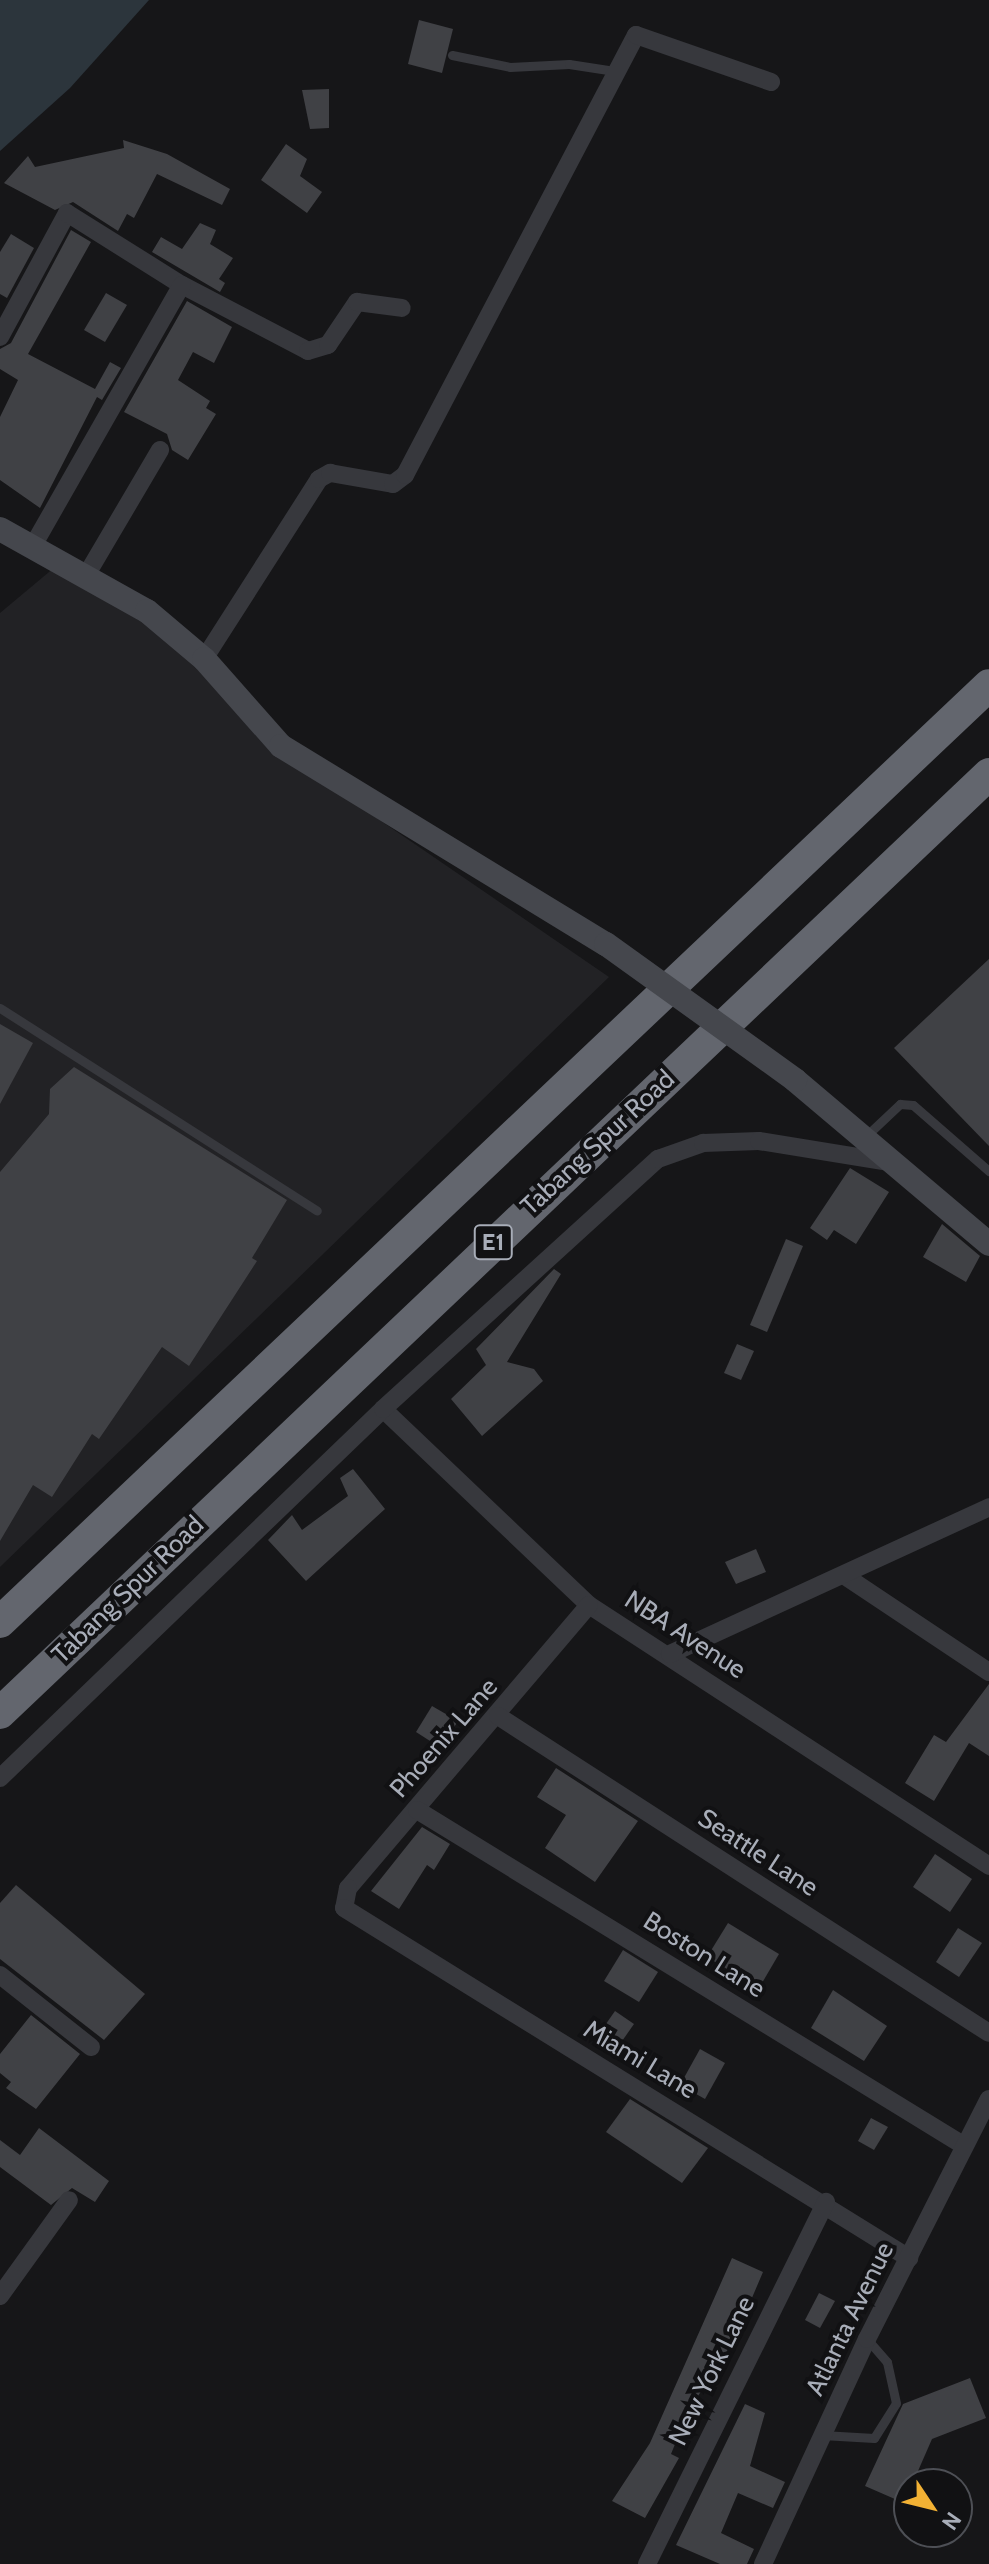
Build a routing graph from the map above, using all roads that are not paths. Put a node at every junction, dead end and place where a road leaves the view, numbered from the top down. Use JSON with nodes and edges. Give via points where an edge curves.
{"nodes":[{"id":1,"x":452,"y":55,"type":"dead end"},
{"id":2,"x":614,"y":71,"type":"junction"},
{"id":3,"x":771,"y":82,"type":"dead end"},
{"id":4,"x":182,"y":285,"type":"junction"},
{"id":5,"x":402,"y":308,"type":"dead end"},
{"id":6,"x":0,"y":337,"type":"edge"},
{"id":7,"x":160,"y":450,"type":"dead end"},
{"id":8,"x":0,"y":529,"type":"edge"},
{"id":9,"x":34,"y":544,"type":"junction"},
{"id":10,"x":87,"y":574,"type":"junction"},
{"id":11,"x":204,"y":659,"type":"junction"},
{"id":12,"x":989,"y":685,"type":"edge"},
{"id":13,"x":989,"y":774,"type":"edge"},
{"id":14,"x":0,"y":1008,"type":"edge"},
{"id":15,"x":861,"y":1141,"type":"junction"},
{"id":16,"x":883,"y":1161,"type":"junction"},
{"id":17,"x":989,"y":1171,"type":"edge"},
{"id":18,"x":317,"y":1211,"type":"dead end"},
{"id":19,"x":989,"y":1244,"type":"edge"},
{"id":20,"x":383,"y":1409,"type":"junction"},
{"id":21,"x":987,"y":1509,"type":"edge"},
{"id":22,"x":845,"y":1576,"type":"junction"},
{"id":23,"x":589,"y":1605,"type":"junction"},
{"id":24,"x":0,"y":1622,"type":"edge"},
{"id":25,"x":670,"y":1654,"type":"junction"},
{"id":26,"x":989,"y":1672,"type":"edge"},
{"id":27,"x":0,"y":1713,"type":"edge"},
{"id":28,"x":498,"y":1716,"type":"junction"},
{"id":29,"x":0,"y":1778,"type":"edge"},
{"id":30,"x":417,"y":1810,"type":"junction"},
{"id":31,"x":989,"y":1866,"type":"edge"},
{"id":32,"x":344,"y":1908,"type":"joint"},
{"id":33,"x":0,"y":1975,"type":"edge"},
{"id":34,"x":989,"y":2033,"type":"edge"},
{"id":35,"x":91,"y":2047,"type":"dead end"},
{"id":36,"x":989,"y":2099,"type":"edge"},
{"id":37,"x":963,"y":2145,"type":"junction"},
{"id":38,"x":69,"y":2200,"type":"dead end"},
{"id":39,"x":826,"y":2202,"type":"junction"},
{"id":40,"x":909,"y":2258,"type":"junction"},
{"id":41,"x":0,"y":2296,"type":"edge"},
{"id":42,"x":867,"y":2339,"type":"junction"},
{"id":43,"x":822,"y":2435,"type":"junction"},
{"id":44,"x":647,"y":2564,"type":"edge"},
{"id":45,"x":763,"y":2564,"type":"edge"}],
"edges":[{"from":1,"to":2,"type":"lane","via":[[510,67],[569,64]]},
{"from":2,"to":3,"type":"street","via":[[636,35]]},
{"from":2,"to":11,"type":"street","via":[[405,475],[393,484],[330,473],[319,479]]},
{"from":4,"to":5,"type":"street","via":[[308,351],[328,345],[357,302]]},
{"from":4,"to":6,"type":"street","via":[[67,213]]},
{"from":4,"to":9,"type":"street"},
{"from":7,"to":10,"type":"street"},
{"from":8,"to":9,"type":"street"},
{"from":9,"to":10,"type":"street"},
{"from":10,"to":11,"type":"street","via":[[138,604]]},
{"from":11,"to":15,"type":"street","bridge":true,"via":[[281,746],[606,944],[795,1080]]},
{"from":12,"to":24,"type":"highway","number":"E1"},
{"from":13,"to":27,"type":"highway","name":"Tabang Spur Road","number":"E1"},
{"from":14,"to":18,"type":"lane"},
{"from":15,"to":16,"type":"street"},
{"from":15,"to":17,"type":"lane","via":[[900,1104],[913,1105]]},
{"from":16,"to":19,"type":"street"},
{"from":16,"to":20,"type":"street","via":[[759,1141],[703,1143],[658,1159]]},
{"from":20,"to":23,"type":"street","name":"NBA Avenue"},
{"from":20,"to":29,"type":"street"},
{"from":21,"to":22,"type":"street"},
{"from":22,"to":25,"type":"street"},
{"from":22,"to":26,"type":"street"},
{"from":23,"to":25,"type":"street","name":"NBA Avenue"},
{"from":23,"to":28,"type":"street","name":"Phoenix Lane"},
{"from":25,"to":31,"type":"street","name":"NBA Avenue"},
{"from":28,"to":30,"type":"street","name":"Phoenix Lane"},
{"from":28,"to":34,"type":"street","name":"Seattle Lane"},
{"from":30,"to":32,"type":"street","name":"Phoenix Lane","via":[[348,1888]]},
{"from":30,"to":37,"type":"street","name":"Boston Lane"},
{"from":32,"to":39,"type":"street","name":"Miami Lane"},
{"from":33,"to":35,"type":"street"},
{"from":36,"to":37,"type":"street","name":"Atlanta Avenue"},
{"from":37,"to":40,"type":"street","name":"Atlanta Avenue"},
{"from":38,"to":41,"type":"street"},
{"from":39,"to":40,"type":"street","name":"Miami Lane"},
{"from":39,"to":44,"type":"street","name":"New York Lane"},
{"from":40,"to":42,"type":"street","name":"Atlanta Avenue"},
{"from":42,"to":43,"type":"street","name":"Atlanta Avenue"},
{"from":42,"to":43,"type":"lane","via":[[887,2362],[896,2403],[874,2438]]},
{"from":43,"to":45,"type":"street","name":"Atlanta Avenue"}]}
